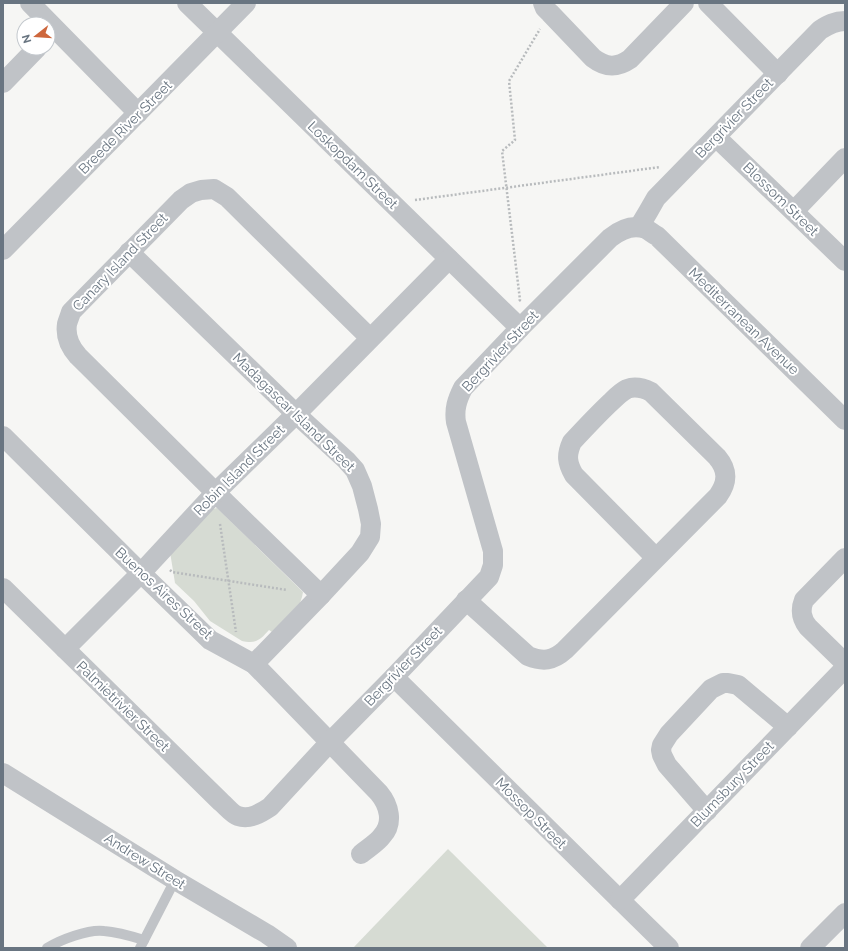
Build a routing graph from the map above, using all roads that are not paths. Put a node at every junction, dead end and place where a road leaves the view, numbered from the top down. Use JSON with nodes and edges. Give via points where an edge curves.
{"nodes":[{"id":1,"x":30,"y":3,"type":"edge"},
{"id":2,"x":187,"y":3,"type":"edge"},
{"id":3,"x":246,"y":3,"type":"edge"},
{"id":4,"x":684,"y":3,"type":"edge"},
{"id":5,"x":708,"y":3,"type":"edge"},
{"id":6,"x":546,"y":8,"type":"edge"},
{"id":7,"x":40,"y":16,"type":"edge"},
{"id":8,"x":838,"y":22,"type":"edge"},
{"id":9,"x":217,"y":33,"type":"junction"},
{"id":10,"x":56,"y":37,"type":"edge"},
{"id":11,"x":30,"y":56,"type":"edge"},
{"id":12,"x":778,"y":74,"type":"junction"},
{"id":13,"x":3,"y":83,"type":"edge"},
{"id":14,"x":138,"y":113,"type":"junction"},
{"id":15,"x":716,"y":137,"type":"junction"},
{"id":16,"x":845,"y":158,"type":"edge"},
{"id":17,"x":794,"y":211,"type":"junction"},
{"id":18,"x":639,"y":228,"type":"junction"},
{"id":19,"x":3,"y":250,"type":"edge"},
{"id":20,"x":129,"y":252,"type":"junction"},
{"id":21,"x":449,"y":259,"type":"junction"},
{"id":22,"x":845,"y":261,"type":"edge"},
{"id":23,"x":514,"y":323,"type":"junction"},
{"id":24,"x":370,"y":338,"type":"junction"},
{"id":25,"x":296,"y":414,"type":"junction"},
{"id":26,"x":845,"y":420,"type":"edge"},
{"id":27,"x":3,"y":436,"type":"edge"},
{"id":28,"x":221,"y":497,"type":"junction"},
{"id":29,"x":656,"y":558,"type":"junction"},
{"id":30,"x":845,"y":558,"type":"edge"},
{"id":31,"x":141,"y":573,"type":"junction"},
{"id":32,"x":3,"y":588,"type":"edge"},
{"id":33,"x":316,"y":590,"type":"junction"},
{"id":34,"x":466,"y":600,"type":"junction"},
{"id":35,"x":65,"y":650,"type":"junction"},
{"id":36,"x":845,"y":663,"type":"edge"},
{"id":37,"x":254,"y":664,"type":"junction"},
{"id":38,"x":845,"y":668,"type":"edge"},
{"id":39,"x":394,"y":677,"type":"junction"},
{"id":40,"x":788,"y":727,"type":"junction"},
{"id":41,"x":330,"y":742,"type":"junction"},
{"id":42,"x":3,"y":773,"type":"edge"},
{"id":43,"x":707,"y":811,"type":"junction"},
{"id":44,"x":246,"y":817,"type":"joint"},
{"id":45,"x":361,"y":854,"type":"dead end"},
{"id":46,"x":175,"y":880,"type":"junction"},
{"id":47,"x":620,"y":900,"type":"junction"},
{"id":48,"x":845,"y":913,"type":"edge"},
{"id":49,"x":142,"y":944,"type":"edge"},
{"id":50,"x":47,"y":948,"type":"edge"},
{"id":51,"x":287,"y":948,"type":"edge"},
{"id":52,"x":669,"y":948,"type":"edge"},
{"id":53,"x":810,"y":948,"type":"edge"}],
"edges":[{"from":1,"to":7,"type":"street"},
{"from":2,"to":9,"type":"street","name":"Loskopdam Street"},
{"from":3,"to":9,"type":"street","name":"Breede River Street"},
{"from":4,"to":6,"type":"street","via":[[630,59],[617,65],[598,62]]},
{"from":5,"to":12,"type":"street"},
{"from":8,"to":12,"type":"street","name":"Bergrivier Street","via":[[820,30]]},
{"from":9,"to":14,"type":"street","name":"Breede River Street"},
{"from":9,"to":21,"type":"street","name":"Loskopdam Street"},
{"from":10,"to":14,"type":"street"},
{"from":11,"to":13,"type":"street"},
{"from":12,"to":15,"type":"street","name":"Bergrivier Street"},
{"from":14,"to":19,"type":"street","name":"Breede River Street"},
{"from":15,"to":17,"type":"street","name":"Blossom Street"},
{"from":15,"to":18,"type":"street","name":"Bergrivier Street","via":[[656,198]]},
{"from":16,"to":17,"type":"street"},
{"from":17,"to":22,"type":"street","name":"Blossom Street"},
{"from":18,"to":23,"type":"street","name":"Bergrivier Street","via":[[616,233]]},
{"from":18,"to":26,"type":"street","name":"Mediterranean Avenue","via":[[657,236]]},
{"from":20,"to":24,"type":"street","name":"Canary Island Street","via":[[181,200],[191,193],[214,189],[226,197]]},
{"from":20,"to":25,"type":"street","name":"Madagascar Island Street"},
{"from":20,"to":28,"type":"street","name":"Canary Island Street","via":[[71,312],[67,324],[70,347]]},
{"from":21,"to":23,"type":"street","name":"Loskopdam Street"},
{"from":21,"to":24,"type":"street","name":"Robin Island Street"},
{"from":23,"to":34,"type":"street","name":"Bergrivier Street","via":[[464,388],[458,397],[456,407],[456,422],[494,558],[489,577]]},
{"from":24,"to":25,"type":"street","name":"Robin Island Street"},
{"from":25,"to":28,"type":"street","name":"Robin Island Street"},
{"from":25,"to":33,"type":"street","name":"Madagascar Island Street","via":[[355,470],[370,517],[370,537],[360,552]]},
{"from":27,"to":31,"type":"street","name":"Buenos Aires Street"},
{"from":28,"to":31,"type":"street","name":"Robin Island Street","via":[[157,555]]},
{"from":28,"to":33,"type":"street","name":"Canary Island Street"},
{"from":29,"to":29,"type":"street","via":[[718,496],[725,484],[725,470],[717,457],[651,392],[640,388],[628,389],[572,442],[568,462],[574,475]]},
{"from":29,"to":34,"type":"street","via":[[560,655],[544,660],[528,656]]},
{"from":30,"to":36,"type":"street","via":[[804,600],[801,611],[808,627]]},
{"from":31,"to":35,"type":"street","name":"Robin Island Street"},
{"from":31,"to":37,"type":"street","name":"Buenos Aires Street","via":[[210,640]]},
{"from":32,"to":35,"type":"street","name":"Palmietrivier Street"},
{"from":33,"to":37,"type":"street","name":"Madagascar Island Street"},
{"from":34,"to":39,"type":"street","name":"Bergrivier Street"},
{"from":35,"to":44,"type":"street","name":"Palmietrivier Street","via":[[221,802],[237,816]]},
{"from":37,"to":41,"type":"street","name":"Buenos Aires Street"},
{"from":38,"to":40,"type":"street","name":"Blumsbury Street"},
{"from":39,"to":41,"type":"street","name":"Bergrivier Street"},
{"from":39,"to":47,"type":"street","name":"Mossop Street"},
{"from":40,"to":43,"type":"street","name":"Blumsbury Street"},
{"from":40,"to":43,"type":"street","via":[[738,685],[723,683],[711,689],[669,734],[661,750],[666,765]]},
{"from":41,"to":44,"type":"street","name":"Bergrivier Street","via":[[270,807],[259,814]]},
{"from":41,"to":45,"type":"street","name":"Buenos Aires Street","via":[[384,798],[389,811],[386,830]]},
{"from":42,"to":46,"type":"street","name":"Andrew Street"},
{"from":43,"to":47,"type":"street","name":"Blumsbury Street"},
{"from":46,"to":49,"type":"lane"},
{"from":46,"to":51,"type":"street","name":"Andrew Street"},
{"from":47,"to":52,"type":"street","name":"Mossop Street"},
{"from":48,"to":53,"type":"street"},
{"from":49,"to":50,"type":"lane","via":[[102,931],[68,938]]}]}
